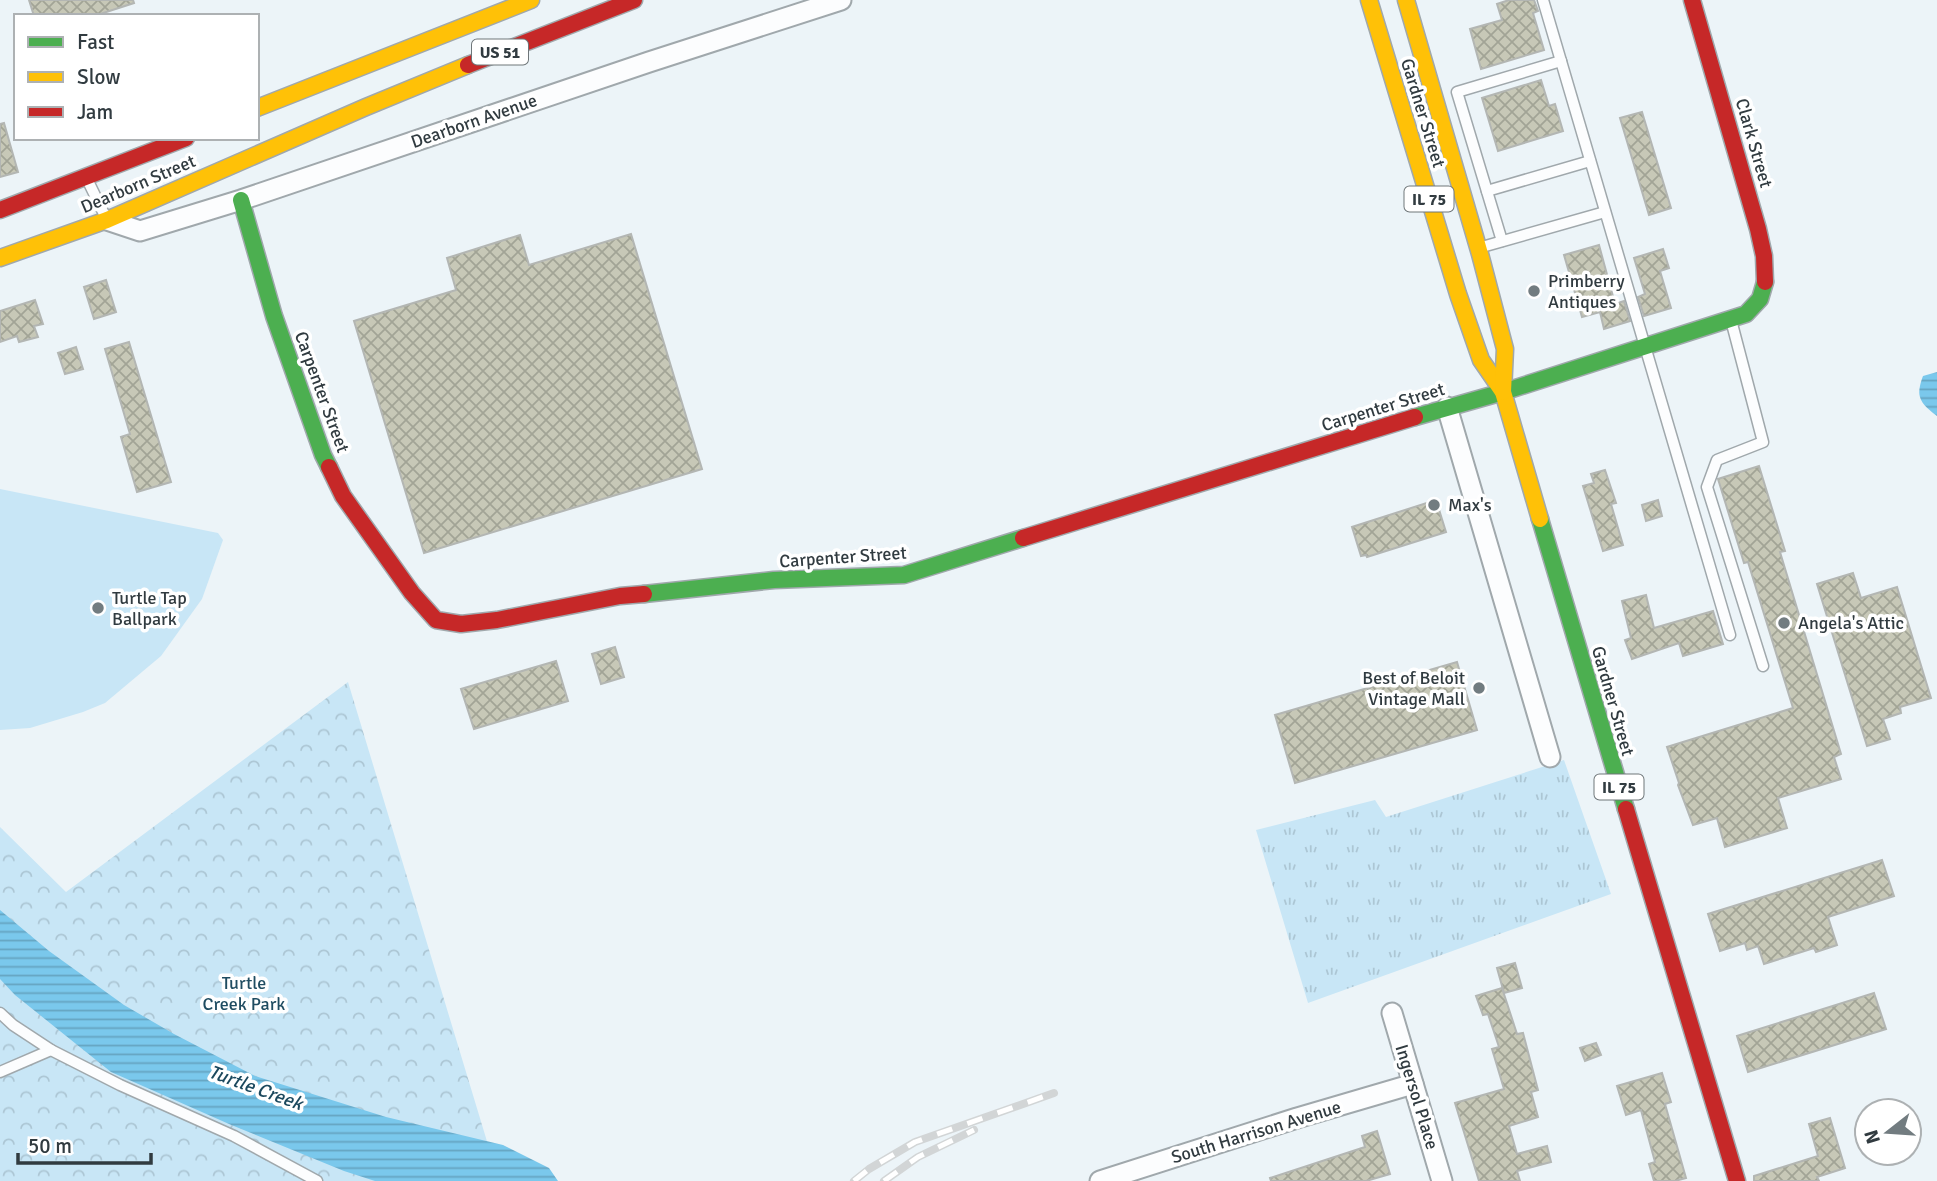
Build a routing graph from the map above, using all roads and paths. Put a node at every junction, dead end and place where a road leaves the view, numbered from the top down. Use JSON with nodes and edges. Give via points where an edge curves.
{"nodes":[{"id":1,"x":531,"y":0,"type":"edge"},
{"id":2,"x":841,"y":0,"type":"edge"},
{"id":3,"x":1406,"y":0,"type":"edge"},
{"id":4,"x":1543,"y":0,"type":"edge"},
{"id":5,"x":1692,"y":0,"type":"edge"},
{"id":6,"x":628,"y":1,"type":"edge"},
{"id":7,"x":1361,"y":1,"type":"edge"},
{"id":8,"x":1561,"y":61,"type":"junction"},
{"id":9,"x":259,"y":107,"type":"edge"},
{"id":10,"x":1471,"y":138,"type":"junction"},
{"id":11,"x":181,"y":140,"type":"edge"},
{"id":12,"x":1449,"y":145,"type":"junction"},
{"id":13,"x":1590,"y":160,"type":"junction"},
{"id":14,"x":87,"y":178,"type":"junction"},
{"id":15,"x":1487,"y":191,"type":"junction"},
{"id":16,"x":241,"y":200,"type":"junction"},
{"id":17,"x":0,"y":210,"type":"edge"},
{"id":18,"x":1605,"y":212,"type":"junction"},
{"id":19,"x":107,"y":220,"type":"junction"},
{"id":20,"x":1502,"y":241,"type":"junction"},
{"id":21,"x":1478,"y":248,"type":"junction"},
{"id":22,"x":0,"y":258,"type":"edge"},
{"id":23,"x":1761,"y":298,"type":"joint"},
{"id":24,"x":1731,"y":320,"type":"junction"},
{"id":25,"x":1645,"y":347,"type":"junction"},
{"id":26,"x":1503,"y":392,"type":"junction"},
{"id":27,"x":1447,"y":407,"type":"junction"},
{"id":28,"x":1730,"y":635,"type":"dead end"},
{"id":29,"x":1763,"y":666,"type":"dead end"},
{"id":30,"x":1550,"y":757,"type":"dead end"},
{"id":31,"x":0,"y":1013,"type":"edge"},
{"id":32,"x":1392,"y":1013,"type":"dead end"},
{"id":33,"x":51,"y":1049,"type":"junction"},
{"id":34,"x":0,"y":1072,"type":"edge"},
{"id":35,"x":1413,"y":1084,"type":"junction"},
{"id":36,"x":317,"y":1181,"type":"edge"},
{"id":37,"x":1100,"y":1181,"type":"edge"},
{"id":38,"x":1442,"y":1181,"type":"edge"},
{"id":39,"x":1737,"y":1181,"type":"edge"}],
"edges":[{"from":1,"to":9,"type":"main road","number":"US 51"},
{"from":2,"to":16,"type":"street","name":"Dearborn Avenue"},
{"from":3,"to":12,"type":"main road","name":"Gardner Street","number":"IL 75"},
{"from":4,"to":8,"type":"lane"},
{"from":5,"to":23,"type":"main road","name":"Clark Street","via":[[1766,264]]},
{"from":6,"to":19,"type":"main road","name":"Dearborn Street","number":"US 51","via":[[366,107]]},
{"from":7,"to":26,"type":"main road","name":"Gardner Street","number":"IL 75","via":[[1376,24],[1481,359]]},
{"from":8,"to":10,"type":"lane","via":[[1457,92]]},
{"from":8,"to":13,"type":"lane"},
{"from":10,"to":12,"type":"lane"},
{"from":10,"to":15,"type":"lane"},
{"from":11,"to":14,"type":"main road","name":"Dearborn Street"},
{"from":12,"to":21,"type":"main road","name":"Gardner Street","number":"IL 75"},
{"from":13,"to":15,"type":"lane"},
{"from":13,"to":18,"type":"lane"},
{"from":14,"to":17,"type":"main road","name":"Dearborn Street"},
{"from":14,"to":19,"type":"lane"},
{"from":15,"to":20,"type":"lane"},
{"from":16,"to":19,"type":"street","name":"Dearborn Avenue","via":[[140,231]]},
{"from":16,"to":27,"type":"main road","name":"Carpenter Street","via":[[274,316],[323,455],[343,496],[436,620],[461,624],[497,620],[620,596],[774,580],[904,575]]},
{"from":18,"to":20,"type":"lane"},
{"from":18,"to":25,"type":"lane"},
{"from":19,"to":22,"type":"main road","name":"Dearborn Street","number":"US 51"},
{"from":20,"to":21,"type":"lane"},
{"from":21,"to":26,"type":"main road","name":"Gardner Street","number":"IL 75","via":[[1505,349]]},
{"from":23,"to":24,"type":"main road","name":"Carpenter Street","via":[[1754,309]]},
{"from":24,"to":25,"type":"main road","name":"Carpenter Street"},
{"from":24,"to":29,"type":"lane","via":[[1763,442],[1717,460],[1707,487]]},
{"from":25,"to":26,"type":"main road","name":"Carpenter Street"},
{"from":25,"to":28,"type":"lane"},
{"from":26,"to":27,"type":"main road","name":"Carpenter Street"},
{"from":26,"to":39,"type":"main road","name":"Gardner Street","number":"IL 75"},
{"from":27,"to":30,"type":"street"},
{"from":31,"to":33,"type":"lane"},
{"from":32,"to":35,"type":"street","name":"Ingersol Place"},
{"from":33,"to":34,"type":"lane"},
{"from":33,"to":36,"type":"lane"},
{"from":35,"to":37,"type":"street","name":"South Harrison Avenue"},
{"from":35,"to":38,"type":"street","name":"Ingersol Place"}]}
